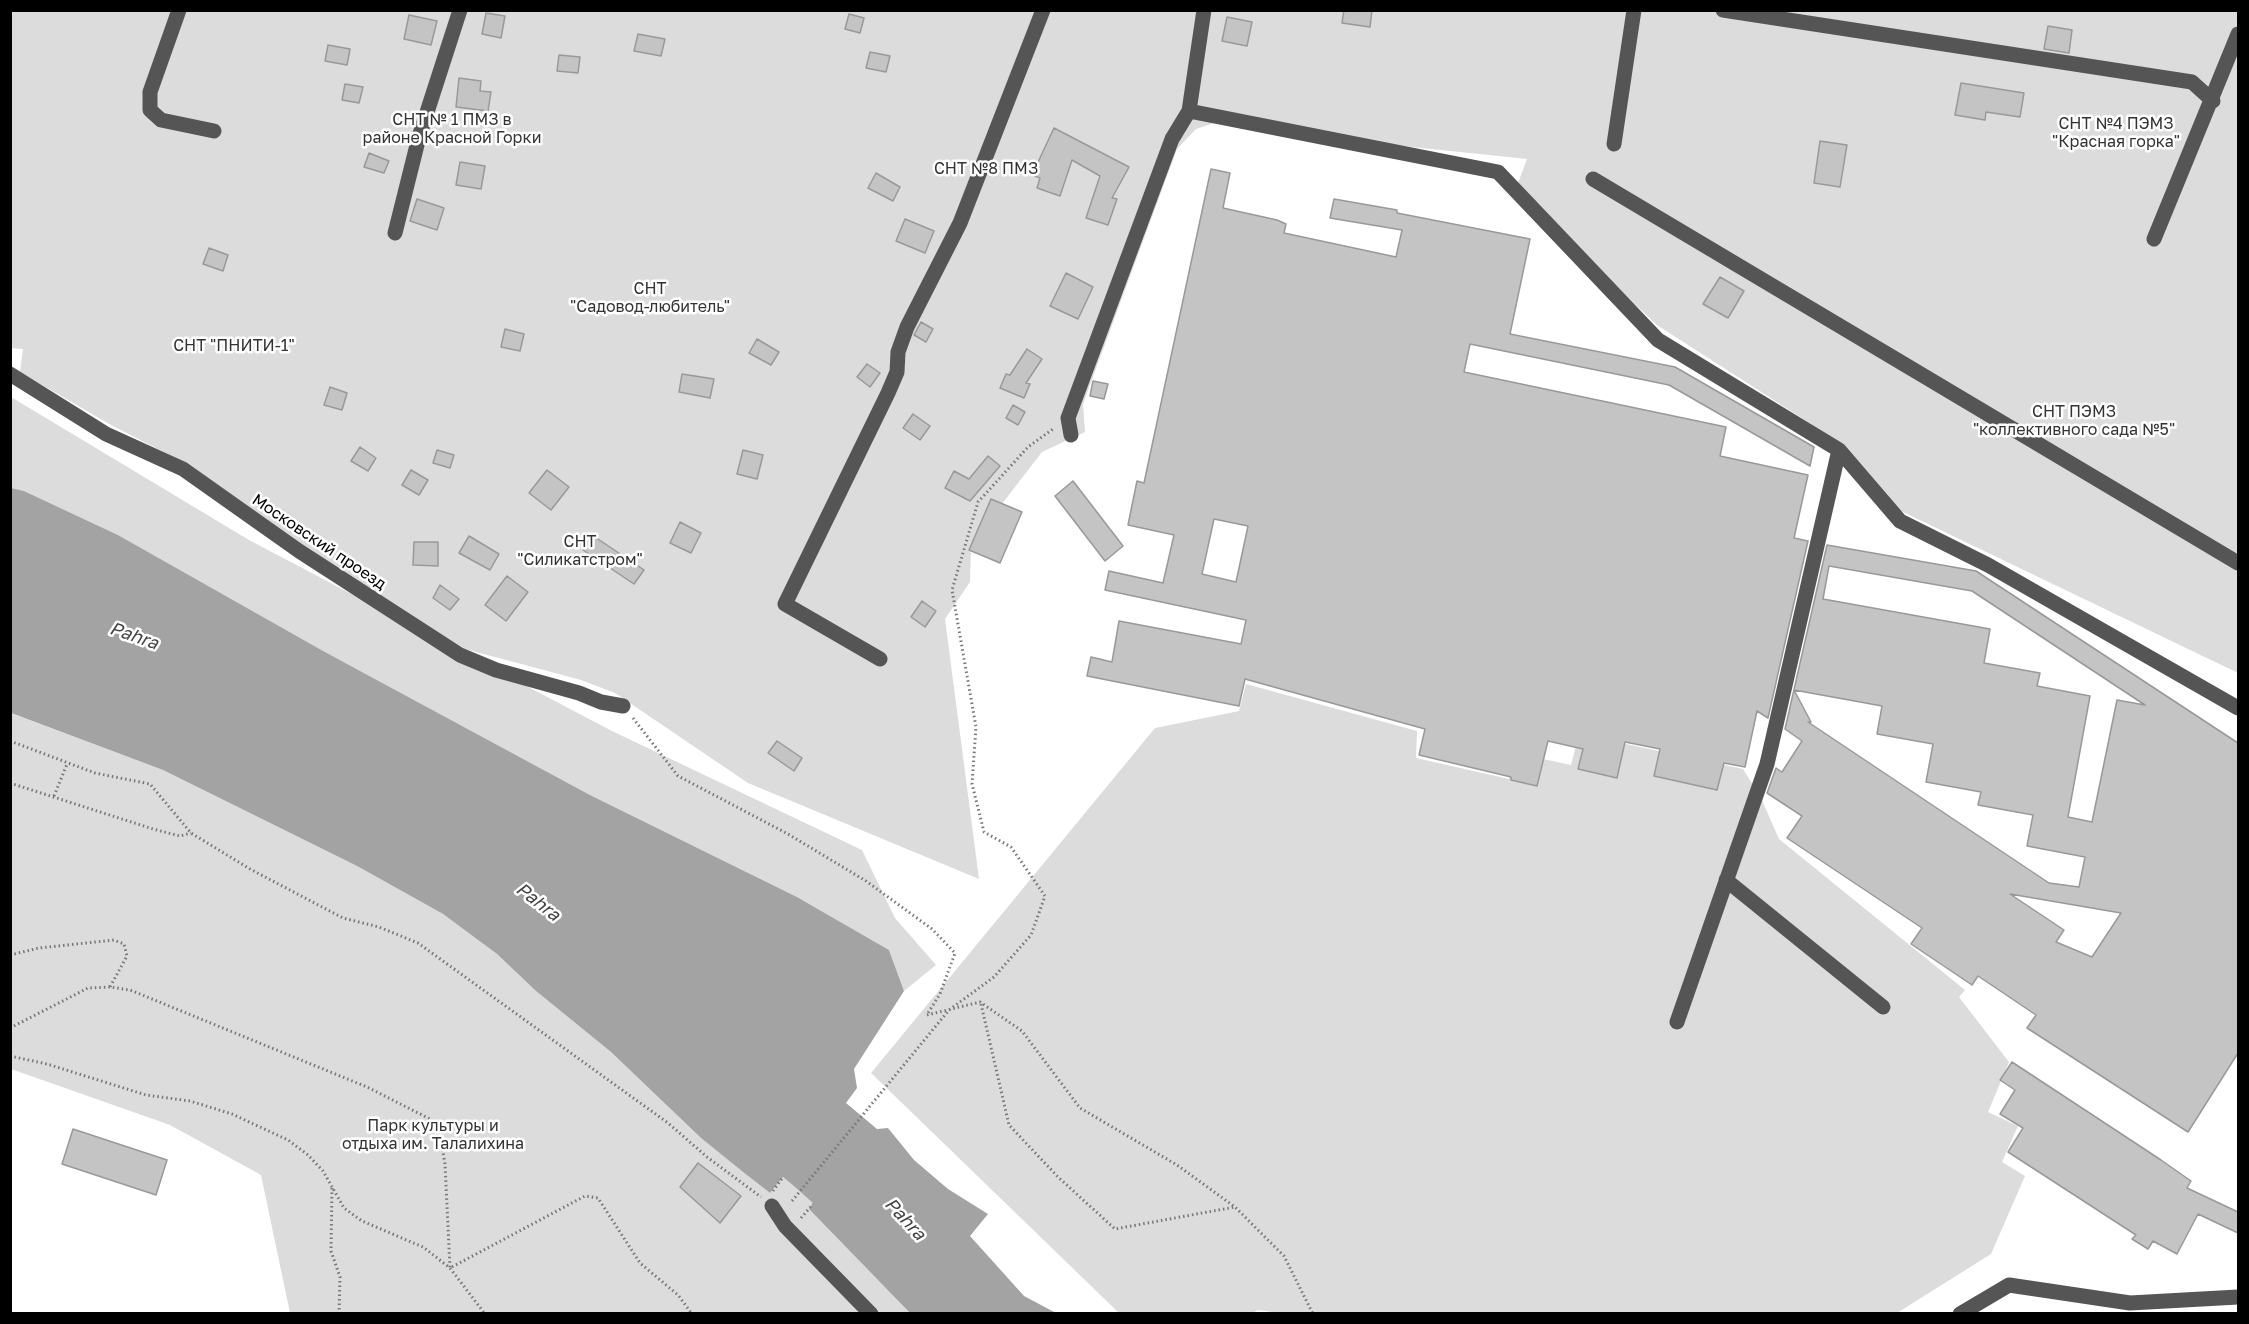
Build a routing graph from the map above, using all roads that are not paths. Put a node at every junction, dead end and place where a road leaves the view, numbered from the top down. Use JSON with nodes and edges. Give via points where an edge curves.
{"nodes":[{"id":1,"x":178,"y":10,"type":"edge"},
{"id":2,"x":460,"y":10,"type":"edge"},
{"id":3,"x":1043,"y":10,"type":"edge"},
{"id":4,"x":1204,"y":10,"type":"edge"},
{"id":5,"x":1634,"y":10,"type":"edge"},
{"id":6,"x":1724,"y":10,"type":"edge"},
{"id":7,"x":2238,"y":34,"type":"edge"},
{"id":8,"x":2212,"y":101,"type":"junction"},
{"id":9,"x":1189,"y":111,"type":"junction"},
{"id":10,"x":214,"y":131,"type":"dead end"},
{"id":11,"x":1614,"y":144,"type":"dead end"},
{"id":12,"x":1593,"y":179,"type":"dead end"},
{"id":13,"x":395,"y":233,"type":"dead end"},
{"id":14,"x":2154,"y":239,"type":"dead end"},
{"id":15,"x":10,"y":374,"type":"edge"},
{"id":16,"x":1071,"y":435,"type":"dead end"},
{"id":17,"x":1839,"y":450,"type":"junction"},
{"id":18,"x":2238,"y":563,"type":"edge"},
{"id":19,"x":880,"y":659,"type":"dead end"},
{"id":20,"x":623,"y":706,"type":"road end"},
{"id":21,"x":2238,"y":708,"type":"edge"},
{"id":22,"x":1726,"y":880,"type":"junction"},
{"id":23,"x":1883,"y":1007,"type":"dead end"},
{"id":24,"x":1677,"y":1022,"type":"dead end"},
{"id":25,"x":771,"y":1200,"type":"road end"},
{"id":26,"x":2238,"y":1297,"type":"edge"},
{"id":27,"x":871,"y":1314,"type":"edge"},
{"id":28,"x":1960,"y":1314,"type":"edge"}],
"edges":[{"from":1,"to":10,"type":"street","via":[[150,92],[150,110],[161,120]]},
{"from":2,"to":13,"type":"street","via":[[419,136]]},
{"from":3,"to":19,"type":"street","via":[[960,223],[907,327],[888,393],[785,604]]},
{"from":4,"to":9,"type":"street"},
{"from":5,"to":11,"type":"street"},
{"from":6,"to":8,"type":"street","via":[[2192,82]]},
{"from":7,"to":8,"type":"street"},
{"from":8,"to":14,"type":"street"},
{"from":9,"to":16,"type":"street","via":[[1172,139],[1068,418]]},
{"from":9,"to":17,"type":"street","via":[[1498,172],[1658,340]]},
{"from":12,"to":18,"type":"street"},
{"from":15,"to":20,"type":"street","name":"Московский проезд","via":[[106,434],[183,469],[299,551],[460,655],[496,670]]},
{"from":17,"to":21,"type":"street","via":[[1900,521],[1988,565]]},
{"from":17,"to":22,"type":"street","via":[[1767,764]]},
{"from":22,"to":23,"type":"street"},
{"from":22,"to":24,"type":"street"},
{"from":25,"to":27,"type":"street","via":[[785,1226]]},
{"from":26,"to":28,"type":"street","via":[[2130,1303],[2009,1284]]}]}
